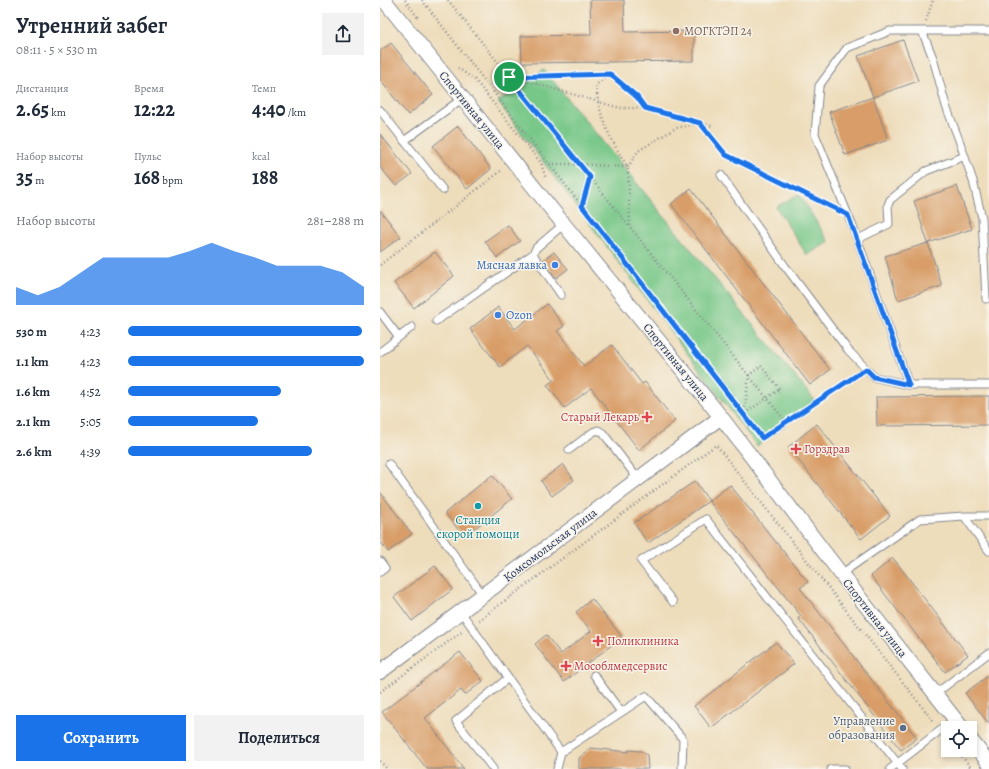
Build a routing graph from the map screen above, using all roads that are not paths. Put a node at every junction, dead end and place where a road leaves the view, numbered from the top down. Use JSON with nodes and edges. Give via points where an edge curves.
{"nodes":[{"id":1,"x":384,"y":0,"type":"edge"},
{"id":2,"x":922,"y":31,"type":"junction"},
{"id":3,"x":989,"y":31,"type":"edge"},
{"id":4,"x":463,"y":98,"type":"junction"},
{"id":5,"x":380,"y":110,"type":"edge"},
{"id":6,"x":404,"y":141,"type":"junction"},
{"id":7,"x":965,"y":156,"type":"junction"},
{"id":8,"x":721,"y":175,"type":"dead end"},
{"id":9,"x":444,"y":190,"type":"dead end"},
{"id":10,"x":564,"y":224,"type":"junction"},
{"id":11,"x":858,"y":239,"type":"junction"},
{"id":12,"x":534,"y":254,"type":"junction"},
{"id":13,"x":562,"y":296,"type":"dead end"},
{"id":14,"x":986,"y":299,"type":"dead end"},
{"id":15,"x":380,"y":312,"type":"edge"},
{"id":16,"x":436,"y":321,"type":"dead end"},
{"id":17,"x":412,"y":327,"type":"dead end"},
{"id":18,"x":399,"y":337,"type":"junction"},
{"id":19,"x":380,"y":352,"type":"edge"},
{"id":20,"x":989,"y":384,"type":"edge"},
{"id":21,"x":909,"y":385,"type":"junction"},
{"id":22,"x":721,"y":417,"type":"junction"},
{"id":23,"x":569,"y":450,"type":"dead end"},
{"id":24,"x":388,"y":464,"type":"dead end"},
{"id":25,"x":638,"y":480,"type":"junction"},
{"id":26,"x":964,"y":516,"type":"junction"},
{"id":27,"x":989,"y":516,"type":"edge"},
{"id":28,"x":989,"y":551,"type":"edge"},
{"id":29,"x":380,"y":561,"type":"edge"},
{"id":30,"x":380,"y":572,"type":"edge"},
{"id":31,"x":841,"y":574,"type":"junction"},
{"id":32,"x":483,"y":595,"type":"junction"},
{"id":33,"x":673,"y":602,"type":"dead end"},
{"id":34,"x":461,"y":612,"type":"junction"},
{"id":35,"x":989,"y":653,"type":"edge"},
{"id":36,"x":380,"y":672,"type":"edge"},
{"id":37,"x":594,"y":675,"type":"dead end"},
{"id":38,"x":508,"y":678,"type":"junction"},
{"id":39,"x":935,"y":694,"type":"junction"},
{"id":40,"x":621,"y":712,"type":"junction"},
{"id":41,"x":956,"y":721,"type":"edge"},
{"id":42,"x":941,"y":730,"type":"edge"},
{"id":43,"x":977,"y":747,"type":"edge"},
{"id":44,"x":561,"y":752,"type":"junction"},
{"id":45,"x":989,"y":763,"type":"edge"},
{"id":46,"x":900,"y":766,"type":"edge"},
{"id":47,"x":493,"y":769,"type":"edge"},
{"id":48,"x":557,"y":769,"type":"edge"},
{"id":49,"x":682,"y":769,"type":"edge"},
{"id":50,"x":832,"y":769,"type":"edge"},
{"id":51,"x":845,"y":769,"type":"edge"},
{"id":52,"x":890,"y":769,"type":"edge"}],
"edges":[{"from":1,"to":4,"type":"street","name":"Спортивная улица"},
{"from":2,"to":3,"type":"lane"},
{"from":2,"to":7,"type":"lane"},
{"from":2,"to":11,"type":"lane","via":[[890,31],[846,48],[820,86],[816,134]]},
{"from":4,"to":6,"type":"lane"},
{"from":4,"to":10,"type":"street","name":"Спортивная улица"},
{"from":5,"to":6,"type":"lane"},
{"from":6,"to":9,"type":"lane"},
{"from":7,"to":11,"type":"lane","via":[[926,171],[890,200],[889,224]]},
{"from":7,"to":14,"type":"lane","via":[[982,218]]},
{"from":8,"to":21,"type":"lane","via":[[843,344],[874,377]]},
{"from":10,"to":12,"type":"lane","via":[[536,248]]},
{"from":10,"to":22,"type":"street","name":"Спортивная улица"},
{"from":11,"to":21,"type":"lane"},
{"from":12,"to":13,"type":"lane"},
{"from":12,"to":16,"type":"lane"},
{"from":15,"to":18,"type":"lane"},
{"from":17,"to":18,"type":"lane"},
{"from":18,"to":19,"type":"lane"},
{"from":20,"to":21,"type":"lane"},
{"from":22,"to":25,"type":"street","name":"Комсомольская улица"},
{"from":22,"to":31,"type":"street","name":"Спортивная улица"},
{"from":23,"to":25,"type":"lane","via":[[598,430],[603,433]]},
{"from":24,"to":32,"type":"lane"},
{"from":25,"to":32,"type":"street","name":"Комсомольская улица"},
{"from":26,"to":27,"type":"lane"},
{"from":26,"to":28,"type":"lane"},
{"from":26,"to":31,"type":"lane","via":[[920,519]]},
{"from":29,"to":30,"type":"lane","via":[[385,568]]},
{"from":31,"to":39,"type":"street","name":"Спортивная улица"},
{"from":32,"to":34,"type":"street","name":"Комсомольская улица"},
{"from":33,"to":46,"type":"lane","via":[[641,561],[706,519]]},
{"from":34,"to":36,"type":"street","name":"Комсомольская улица"},
{"from":34,"to":38,"type":"lane"},
{"from":35,"to":39,"type":"lane"},
{"from":37,"to":40,"type":"lane"},
{"from":38,"to":44,"type":"lane"},
{"from":38,"to":47,"type":"lane","via":[[456,721]]},
{"from":39,"to":41,"type":"street","name":"Спортивная улица"},
{"from":40,"to":44,"type":"lane"},
{"from":40,"to":49,"type":"lane","via":[[646,696],[683,739]]},
{"from":42,"to":46,"type":"lane"},
{"from":43,"to":45,"type":"street"},
{"from":44,"to":48,"type":"lane"},
{"from":46,"to":52,"type":"lane"},
{"from":50,"to":51,"type":"lane"}]}
